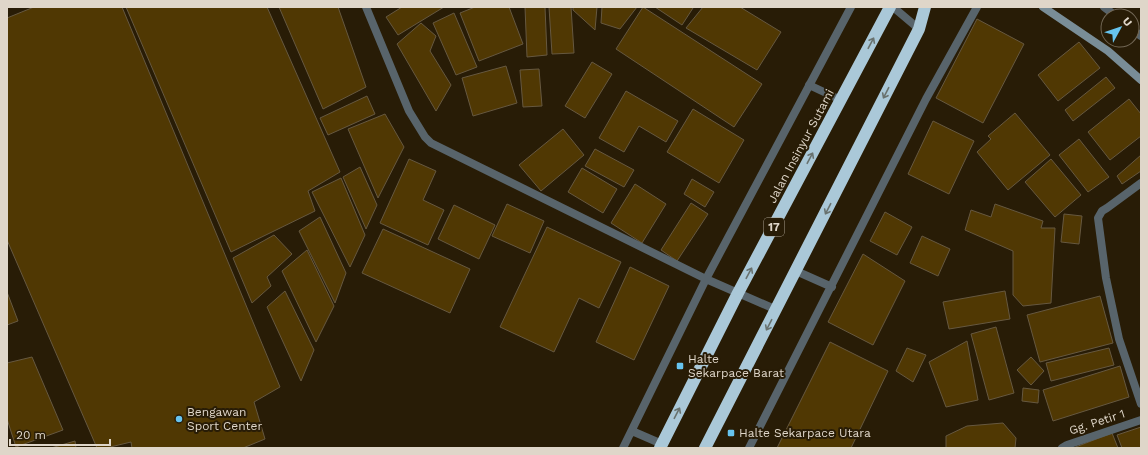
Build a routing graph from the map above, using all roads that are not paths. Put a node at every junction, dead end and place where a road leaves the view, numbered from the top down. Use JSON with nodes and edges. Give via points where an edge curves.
{"nodes":[{"id":1,"x":366,"y":7,"type":"edge"},
{"id":2,"x":851,"y":7,"type":"edge"},
{"id":3,"x":892,"y":7,"type":"edge"},
{"id":4,"x":925,"y":7,"type":"edge"},
{"id":5,"x":977,"y":7,"type":"edge"},
{"id":6,"x":1043,"y":7,"type":"edge"},
{"id":7,"x":919,"y":29,"type":"junction"},
{"id":8,"x":1141,"y":80,"type":"edge"},
{"id":9,"x":809,"y":85,"type":"junction"},
{"id":10,"x":841,"y":100,"type":"junction"},
{"id":11,"x":1141,"y":183,"type":"edge"},
{"id":12,"x":796,"y":271,"type":"junction"},
{"id":13,"x":706,"y":279,"type":"junction"},
{"id":14,"x":832,"y":287,"type":"junction"},
{"id":15,"x":738,"y":293,"type":"junction"},
{"id":16,"x":776,"y":310,"type":"junction"},
{"id":17,"x":1141,"y":404,"type":"edge"},
{"id":18,"x":1141,"y":420,"type":"edge"},
{"id":19,"x":632,"y":431,"type":"junction"},
{"id":20,"x":661,"y":446,"type":"edge"},
{"id":21,"x":622,"y":448,"type":"edge"},
{"id":22,"x":706,"y":448,"type":"edge"},
{"id":23,"x":749,"y":448,"type":"edge"},
{"id":24,"x":1062,"y":448,"type":"edge"}],
"edges":[{"from":1,"to":13,"type":"street","via":[[409,111],[431,143]]},
{"from":2,"to":9,"type":"street"},
{"from":3,"to":7,"type":"street"},
{"from":10,"to":3,"type":"highway","name":"Jalan Insinyur Sutami","number":"17","one_way":true},
{"from":4,"to":7,"type":"highway"},
{"from":5,"to":14,"type":"street","via":[[926,100]]},
{"from":6,"to":8,"type":"street","via":[[1108,51]]},
{"from":7,"to":12,"type":"highway","one_way":true},
{"from":9,"to":10,"type":"street"},
{"from":9,"to":13,"type":"street"},
{"from":15,"to":10,"type":"highway","name":"Jalan Insinyur Sutami","number":"17","one_way":true},
{"from":11,"to":17,"type":"street","via":[[1102,211],[1098,218],[1106,278],[1119,339]]},
{"from":12,"to":14,"type":"street"},
{"from":12,"to":16,"type":"highway"},
{"from":13,"to":15,"type":"street"},
{"from":13,"to":19,"type":"street"},
{"from":14,"to":23,"type":"street"},
{"from":15,"to":16,"type":"street"},
{"from":20,"to":15,"type":"highway","name":"Jalan Insinyur Sutami","number":"17","one_way":true},
{"from":16,"to":22,"type":"highway","one_way":true},
{"from":18,"to":24,"type":"street","name":"Gg. Petir 1"},
{"from":19,"to":20,"type":"street"},
{"from":19,"to":21,"type":"street"}]}
